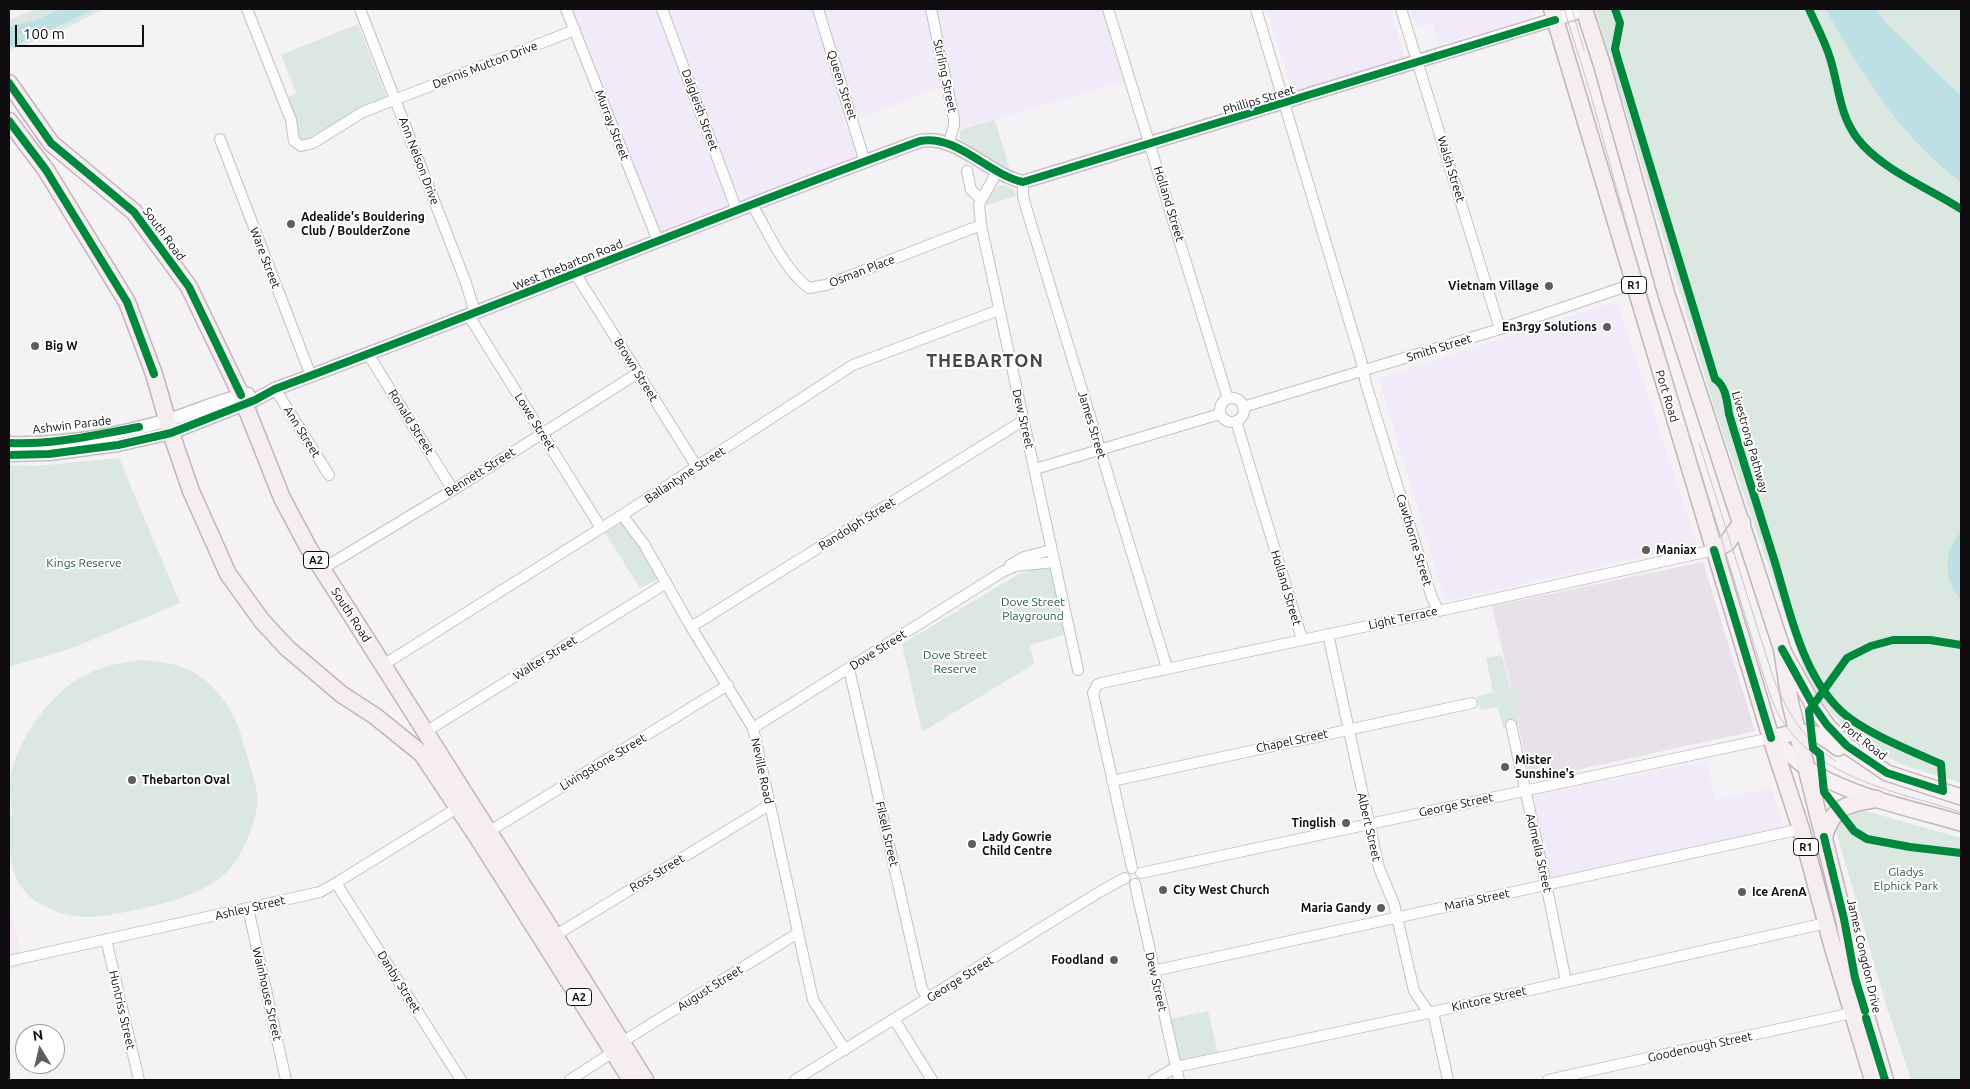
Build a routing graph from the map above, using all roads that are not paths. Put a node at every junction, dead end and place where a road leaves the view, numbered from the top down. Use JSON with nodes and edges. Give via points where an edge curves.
{"nodes":[{"id":1,"x":247,"y":9,"type":"edge"},
{"id":2,"x":360,"y":9,"type":"edge"},
{"id":3,"x":566,"y":9,"type":"edge"},
{"id":4,"x":662,"y":9,"type":"edge"},
{"id":5,"x":818,"y":9,"type":"edge"},
{"id":6,"x":931,"y":9,"type":"edge"},
{"id":7,"x":1108,"y":9,"type":"edge"},
{"id":8,"x":1256,"y":9,"type":"edge"},
{"id":9,"x":1401,"y":9,"type":"edge"},
{"id":10,"x":1585,"y":10,"type":"edge"},
{"id":11,"x":1554,"y":14,"type":"edge"},
{"id":12,"x":575,"y":30,"type":"junction"},
{"id":13,"x":1418,"y":63,"type":"junction"},
{"id":14,"x":9,"y":83,"type":"edge"},
{"id":15,"x":395,"y":100,"type":"junction"},
{"id":16,"x":1285,"y":103,"type":"junction"},
{"id":17,"x":9,"y":121,"type":"edge"},
{"id":18,"x":220,"y":139,"type":"dead end"},
{"id":19,"x":949,"y":143,"type":"junction"},
{"id":20,"x":1151,"y":144,"type":"junction"},
{"id":21,"x":865,"y":162,"type":"junction"},
{"id":22,"x":967,"y":171,"type":"dead end"},
{"id":23,"x":997,"y":172,"type":"junction"},
{"id":24,"x":1024,"y":182,"type":"junction"},
{"id":25,"x":981,"y":199,"type":"junction"},
{"id":26,"x":752,"y":205,"type":"junction"},
{"id":27,"x":737,"y":211,"type":"junction"},
{"id":28,"x":981,"y":224,"type":"junction"},
{"id":29,"x":658,"y":241,"type":"junction"},
{"id":30,"x":575,"y":274,"type":"junction"},
{"id":31,"x":1633,"y":284,"type":"junction"},
{"id":32,"x":999,"y":310,"type":"junction"},
{"id":33,"x":472,"y":315,"type":"junction"},
{"id":34,"x":1500,"y":329,"type":"junction"},
{"id":35,"x":368,"y":354,"type":"junction"},
{"id":36,"x":1364,"y":370,"type":"junction"},
{"id":37,"x":638,"y":373,"type":"junction"},
{"id":38,"x":310,"y":376,"type":"junction"},
{"id":39,"x":275,"y":389,"type":"junction"},
{"id":40,"x":1228,"y":399,"type":"junction"},
{"id":41,"x":242,"y":400,"type":"junction"},
{"id":42,"x":1243,"y":407,"type":"junction"},
{"id":43,"x":1220,"y":414,"type":"junction"},
{"id":44,"x":1024,"y":420,"type":"junction"},
{"id":45,"x":1236,"y":421,"type":"junction"},
{"id":46,"x":170,"y":426,"type":"junction"},
{"id":47,"x":542,"y":433,"type":"junction"},
{"id":48,"x":9,"y":442,"type":"edge"},
{"id":49,"x":1099,"y":450,"type":"junction"},
{"id":50,"x":9,"y":455,"type":"edge"},
{"id":51,"x":697,"y":467,"type":"junction"},
{"id":52,"x":1034,"y":469,"type":"junction"},
{"id":53,"x":329,"y":475,"type":"dead end"},
{"id":54,"x":453,"y":490,"type":"junction"},
{"id":55,"x":622,"y":515,"type":"junction"},
{"id":56,"x":1742,"y":522,"type":"junction"},
{"id":57,"x":601,"y":528,"type":"junction"},
{"id":58,"x":1052,"y":550,"type":"junction"},
{"id":59,"x":1714,"y":550,"type":"junction"},
{"id":60,"x":1054,"y":562,"type":"junction"},
{"id":61,"x":322,"y":569,"type":"junction"},
{"id":62,"x":1002,"y":572,"type":"junction"},
{"id":63,"x":665,"y":584,"type":"junction"},
{"id":64,"x":1440,"y":611,"type":"junction"},
{"id":65,"x":691,"y":627,"type":"junction"},
{"id":66,"x":1328,"y":634,"type":"junction"},
{"id":67,"x":1302,"y":639,"type":"junction"},
{"id":68,"x":1782,"y":649,"type":"junction"},
{"id":69,"x":383,"y":665,"type":"junction"},
{"id":70,"x":1167,"y":668,"type":"junction"},
{"id":71,"x":848,"y":669,"type":"junction"},
{"id":72,"x":1078,"y":670,"type":"dead end"},
{"id":73,"x":728,"y":685,"type":"junction"},
{"id":74,"x":1472,"y":703,"type":"dead end"},
{"id":75,"x":1511,"y":725,"type":"dead end"},
{"id":76,"x":753,"y":728,"type":"junction"},
{"id":77,"x":1348,"y":729,"type":"junction"},
{"id":78,"x":425,"y":732,"type":"junction"},
{"id":79,"x":1798,"y":732,"type":"junction"},
{"id":80,"x":1771,"y":738,"type":"junction"},
{"id":81,"x":1806,"y":768,"type":"junction"},
{"id":82,"x":1887,"y":773,"type":"junction"},
{"id":83,"x":1112,"y":780,"type":"junction"},
{"id":84,"x":1525,"y":790,"type":"junction"},
{"id":85,"x":1961,"y":797,"type":"edge"},
{"id":86,"x":1878,"y":799,"type":"junction"},
{"id":87,"x":463,"y":804,"type":"junction"},
{"id":88,"x":769,"y":805,"type":"junction"},
{"id":89,"x":1961,"y":823,"type":"edge"},
{"id":90,"x":1368,"y":824,"type":"junction"},
{"id":91,"x":1801,"y":830,"type":"junction"},
{"id":92,"x":483,"y":835,"type":"junction"},
{"id":93,"x":1824,"y":837,"type":"junction"},
{"id":94,"x":1136,"y":870,"type":"junction"},
{"id":95,"x":1125,"y":878,"type":"junction"},
{"id":96,"x":336,"y":883,"type":"junction"},
{"id":97,"x":1135,"y":884,"type":"junction"},
{"id":98,"x":1547,"y":885,"type":"junction"},
{"id":99,"x":248,"y":908,"type":"junction"},
{"id":100,"x":1397,"y":917,"type":"junction"},
{"id":101,"x":1844,"y":919,"type":"junction"},
{"id":102,"x":1826,"y":923,"type":"junction"},
{"id":103,"x":798,"y":934,"type":"junction"},
{"id":104,"x":106,"y":939,"type":"junction"},
{"id":105,"x":549,"y":939,"type":"junction"},
{"id":106,"x":9,"y":961,"type":"edge"},
{"id":107,"x":1153,"y":971,"type":"junction"},
{"id":108,"x":1566,"y":981,"type":"junction"},
{"id":109,"x":928,"y":998,"type":"junction"},
{"id":110,"x":1431,"y":1012,"type":"junction"},
{"id":111,"x":1859,"y":1012,"type":"junction"},
{"id":112,"x":894,"y":1019,"type":"junction"},
{"id":113,"x":617,"y":1047,"type":"junction"},
{"id":114,"x":845,"y":1050,"type":"junction"},
{"id":115,"x":1176,"y":1067,"type":"junction"},
{"id":116,"x":139,"y":1080,"type":"edge"},
{"id":117,"x":286,"y":1080,"type":"edge"},
{"id":118,"x":461,"y":1080,"type":"edge"},
{"id":119,"x":570,"y":1080,"type":"edge"},
{"id":120,"x":631,"y":1080,"type":"edge"},
{"id":121,"x":645,"y":1080,"type":"edge"},
{"id":122,"x":795,"y":1080,"type":"edge"},
{"id":123,"x":932,"y":1080,"type":"edge"},
{"id":124,"x":1154,"y":1080,"type":"edge"},
{"id":125,"x":1179,"y":1080,"type":"edge"},
{"id":126,"x":1448,"y":1080,"type":"edge"},
{"id":127,"x":1548,"y":1080,"type":"edge"},
{"id":128,"x":1873,"y":1080,"type":"edge"},
{"id":129,"x":1884,"y":1080,"type":"edge"}],
"edges":[{"from":1,"to":15,"type":"street","name":"Dennis Mutton Drive","via":[[291,120],[296,144],[305,146],[313,143],[363,112]]},
{"from":2,"to":15,"type":"street","name":"Ann Nelson Drive"},
{"from":3,"to":12,"type":"street","name":"Murray Street"},
{"from":4,"to":27,"type":"street","name":"Dalgleish Street"},
{"from":5,"to":21,"type":"street","name":"Queen Street"},
{"from":6,"to":19,"type":"street","name":"Stirling Street","via":[[954,119]]},
{"from":7,"to":20,"type":"street","name":"Holland Street"},
{"from":8,"to":16,"type":"street","name":"Cawthorne Street"},
{"from":9,"to":13,"type":"street","name":"Walsh Street"},
{"from":10,"to":11,"type":"street","name":"Phillips Street"},
{"from":10,"to":56,"type":"highway","name":"Port Road","number":"R1","via":[[1667,296]]},
{"from":11,"to":13,"type":"street","name":"Phillips Street"},
{"from":11,"to":31,"type":"highway","name":"Port Road","number":"R1"},
{"from":12,"to":15,"type":"street","name":"Dennis Mutton Drive"},
{"from":12,"to":29,"type":"street","name":"Murray Street"},
{"from":13,"to":16,"type":"street","name":"Phillips Street"},
{"from":13,"to":34,"type":"street","name":"Walsh Street"},
{"from":14,"to":41,"type":"highway","name":"South Road","number":"A2","via":[[51,143],[134,212],[188,288]]},
{"from":15,"to":33,"type":"street","name":"Ann Nelson Drive","via":[[462,274]]},
{"from":16,"to":20,"type":"street","name":"Phillips Street"},
{"from":16,"to":36,"type":"street","name":"Cawthorne Street"},
{"from":17,"to":46,"type":"highway","name":"South Road","number":"A2","via":[[46,170],[128,302]]},
{"from":18,"to":38,"type":"street","name":"Ware Street"},
{"from":19,"to":21,"type":"street","name":"West Thebarton Road","via":[[929,139],[920,141]]},
{"from":19,"to":23,"type":"street","name":"West Thebarton Road"},
{"from":20,"to":24,"type":"street","name":"Phillips Street"},
{"from":20,"to":40,"type":"street","name":"Holland Street"},
{"from":21,"to":26,"type":"street","name":"West Thebarton Road"},
{"from":22,"to":25,"type":"street","via":[[971,190]]},
{"from":23,"to":24,"type":"street"},
{"from":23,"to":25,"type":"street"},
{"from":24,"to":49,"type":"street","name":"James Street","via":[[1023,196]]},
{"from":25,"to":28,"type":"street","name":"Dew Street"},
{"from":26,"to":27,"type":"street","name":"West Thebarton Road"},
{"from":26,"to":28,"type":"street","name":"Osman Place","via":[[798,280],[809,288],[826,285]]},
{"from":27,"to":29,"type":"street","name":"West Thebarton Road"},
{"from":28,"to":32,"type":"street","name":"Dew Street"},
{"from":29,"to":30,"type":"street","name":"West Thebarton Road"},
{"from":30,"to":33,"type":"street","name":"West Thebarton Road"},
{"from":30,"to":37,"type":"street","name":"Brown Street"},
{"from":31,"to":34,"type":"street","name":"Smith Street"},
{"from":31,"to":59,"type":"highway","name":"Port Road","number":"R1"},
{"from":32,"to":44,"type":"street","name":"Dew Street"},
{"from":32,"to":51,"type":"street","name":"Ballantyne Street","via":[[853,365]]},
{"from":33,"to":35,"type":"street","name":"West Thebarton Road"},
{"from":33,"to":47,"type":"street","name":"Lowe Street"},
{"from":34,"to":36,"type":"street","name":"Smith Street"},
{"from":35,"to":38,"type":"street","name":"West Thebarton Road"},
{"from":35,"to":54,"type":"street","name":"Ronald Street"},
{"from":36,"to":42,"type":"street","name":"Smith Street"},
{"from":36,"to":64,"type":"street","name":"Cawthorne Street","via":[[1432,598]]},
{"from":37,"to":47,"type":"street","name":"Bennett Street"},
{"from":37,"to":51,"type":"street","name":"Brown Street"},
{"from":38,"to":39,"type":"street","name":"West Thebarton Road"},
{"from":39,"to":41,"type":"street","name":"West Thebarton Road"},
{"from":39,"to":53,"type":"street","name":"Ann Street"},
{"from":40,"to":42,"type":"street","via":[[1240,401]]},
{"from":40,"to":43,"type":"street","via":[[1223,402]]},
{"from":41,"to":46,"type":"street","name":"West Thebarton Road"},
{"from":41,"to":61,"type":"highway","name":"South Road","number":"A2","via":[[282,498]]},
{"from":42,"to":45,"type":"street","via":[[1244,413]]},
{"from":43,"to":45,"type":"street","via":[[1230,422]]},
{"from":43,"to":49,"type":"street"},
{"from":44,"to":52,"type":"street","name":"Dew Street"},
{"from":44,"to":65,"type":"street","name":"Randolph Street"},
{"from":45,"to":67,"type":"street","name":"Holland Street"},
{"from":46,"to":48,"type":"street","name":"Ashwin Parade","via":[[87,437]]},
{"from":46,"to":50,"type":"street","name":"Ashwin Parade","via":[[118,446]]},
{"from":46,"to":87,"type":"highway","name":"South Road","number":"A2","via":[[191,491],[228,574],[262,622],[314,672],[422,754]]},
{"from":47,"to":54,"type":"street","name":"Bennett Street"},
{"from":47,"to":57,"type":"street","name":"Lowe Street"},
{"from":49,"to":52,"type":"street"},
{"from":49,"to":70,"type":"street","name":"James Street"},
{"from":51,"to":55,"type":"street","name":"Ballantyne Street"},
{"from":52,"to":58,"type":"street","name":"Dew Street"},
{"from":54,"to":61,"type":"street","name":"Bennett Street"},
{"from":55,"to":57,"type":"street","name":"Ballantyne Street"},
{"from":55,"to":63,"type":"street","name":"Neville Road","via":[[644,544]]},
{"from":56,"to":59,"type":"highway","via":[[1727,543]]},
{"from":56,"to":68,"type":"highway","name":"Port Road","number":"R1"},
{"from":57,"to":69,"type":"street","name":"Ballantyne Street"},
{"from":58,"to":60,"type":"street","name":"Dew Street"},
{"from":58,"to":62,"type":"street","name":"Dove Street","via":[[1024,557]]},
{"from":59,"to":64,"type":"street","name":"Light Terrace"},
{"from":59,"to":80,"type":"highway","name":"Port Road","number":"R1"},
{"from":60,"to":62,"type":"street","name":"Dove Street","via":[[1015,566]]},
{"from":60,"to":72,"type":"street","name":"Dew Street"},
{"from":61,"to":69,"type":"highway","name":"South Road","number":"A2"},
{"from":62,"to":71,"type":"street","name":"Dove Street"},
{"from":63,"to":65,"type":"street","name":"Neville Road"},
{"from":63,"to":78,"type":"street","name":"Walter Street"},
{"from":64,"to":66,"type":"street","name":"Light Terrace"},
{"from":65,"to":73,"type":"street","name":"Neville Road"},
{"from":66,"to":67,"type":"street","name":"Light Terrace"},
{"from":66,"to":77,"type":"street","name":"Albert Street"},
{"from":67,"to":70,"type":"street","name":"Light Terrace"},
{"from":68,"to":79,"type":"highway","name":"Port Road","number":"R1"},
{"from":68,"to":82,"type":"main road","name":"Port Road","via":[[1813,705],[1834,733],[1855,752]]},
{"from":69,"to":78,"type":"highway","name":"South Road","number":"A2"},
{"from":70,"to":83,"type":"street","name":"Light Terrace","via":[[1101,682],[1094,689]]},
{"from":71,"to":76,"type":"street","name":"Dove Street"},
{"from":71,"to":109,"type":"street","name":"Filsell Street","via":[[922,989]]},
{"from":73,"to":76,"type":"street","name":"Neville Road"},
{"from":73,"to":92,"type":"street","name":"Livingstone Street"},
{"from":74,"to":77,"type":"street","name":"Chapel Street"},
{"from":75,"to":84,"type":"street","name":"Admella Street"},
{"from":76,"to":88,"type":"street","name":"Neville Road"},
{"from":77,"to":83,"type":"street","name":"Chapel Street"},
{"from":77,"to":90,"type":"street","name":"Albert Street"},
{"from":78,"to":87,"type":"highway","name":"South Road","number":"A2"},
{"from":79,"to":80,"type":"main road"},
{"from":79,"to":81,"type":"highway","name":"Port Road","number":"R1"},
{"from":79,"to":82,"type":"main road","via":[[1818,734],[1866,768]]},
{"from":80,"to":81,"type":"main road"},
{"from":80,"to":84,"type":"street","name":"George Street"},
{"from":80,"to":91,"type":"highway","name":"James Congdon Drive","number":"R1"},
{"from":81,"to":86,"type":"main road"},
{"from":81,"to":93,"type":"highway","name":"James Congdon Drive","number":"R1"},
{"from":82,"to":85,"type":"main road","name":"Port Road"},
{"from":83,"to":94,"type":"street"},
{"from":84,"to":90,"type":"street","name":"George Street"},
{"from":84,"to":98,"type":"street","name":"Admella Street"},
{"from":86,"to":89,"type":"main road"},
{"from":86,"to":93,"type":"highway","via":[[1839,810],[1831,819]]},
{"from":87,"to":92,"type":"highway","name":"South Road","number":"A2"},
{"from":87,"to":96,"type":"street","name":"Ashley Street"},
{"from":88,"to":103,"type":"street","name":"Neville Road"},
{"from":88,"to":105,"type":"street","name":"Ross Street"},
{"from":90,"to":94,"type":"street","name":"George Street"},
{"from":90,"to":100,"type":"street","name":"Albert Street","via":[[1379,868]]},
{"from":91,"to":98,"type":"street","name":"Maria Street"},
{"from":91,"to":102,"type":"highway","name":"James Congdon Drive","number":"R1"},
{"from":92,"to":105,"type":"highway","name":"South Road","number":"A2"},
{"from":93,"to":101,"type":"highway","name":"James Congdon Drive","number":"R1"},
{"from":94,"to":95,"type":"street","via":[[1126,871]]},
{"from":94,"to":97,"type":"street","via":[[1140,881]]},
{"from":95,"to":97,"type":"street"},
{"from":95,"to":109,"type":"street","name":"George Street"},
{"from":96,"to":99,"type":"street","name":"Ashley Street","via":[[320,892]]},
{"from":96,"to":118,"type":"street","name":"Danby Street"},
{"from":97,"to":107,"type":"street","name":"Dew Street"},
{"from":98,"to":100,"type":"street","name":"Maria Street"},
{"from":98,"to":108,"type":"street","name":"Admella Street"},
{"from":99,"to":104,"type":"street","name":"Ashley Street"},
{"from":99,"to":117,"type":"street","name":"Wainhouse Street"},
{"from":100,"to":107,"type":"street","name":"Maria Street"},
{"from":100,"to":110,"type":"street","name":"Albert Street","via":[[1414,991]]},
{"from":101,"to":102,"type":"highway"},
{"from":101,"to":111,"type":"highway","name":"James Congdon Drive","number":"R1"},
{"from":102,"to":108,"type":"street","name":"Kintore Street"},
{"from":102,"to":111,"type":"highway","name":"James Congdon Drive","number":"R1"},
{"from":103,"to":113,"type":"street","name":"August Street"},
{"from":103,"to":114,"type":"street","name":"Neville Road","via":[[813,1000]]},
{"from":104,"to":106,"type":"street","name":"Ashley Street"},
{"from":104,"to":116,"type":"street","name":"Huntriss Street"},
{"from":105,"to":113,"type":"highway","name":"South Road","number":"A2"},
{"from":107,"to":115,"type":"street","name":"Dew Street"},
{"from":108,"to":110,"type":"street","name":"Kintore Street"},
{"from":109,"to":112,"type":"street","name":"George Street"},
{"from":110,"to":115,"type":"street","name":"Kintore Street"},
{"from":110,"to":126,"type":"street"},
{"from":111,"to":127,"type":"street","name":"Goodenough Street"},
{"from":111,"to":128,"type":"highway","name":"James Congdon Drive","number":"R1"},
{"from":111,"to":129,"type":"highway","name":"James Congdon Drive","number":"R1"},
{"from":112,"to":114,"type":"street","name":"George Street"},
{"from":112,"to":123,"type":"street"},
{"from":113,"to":119,"type":"street","name":"August Street"},
{"from":113,"to":120,"type":"highway","name":"South Road","number":"A2"},
{"from":113,"to":121,"type":"highway","name":"South Road","number":"A2"},
{"from":114,"to":122,"type":"street","name":"George Street"},
{"from":115,"to":124,"type":"street","name":"Kintore Street"},
{"from":115,"to":125,"type":"street","name":"Dew Street"}]}
